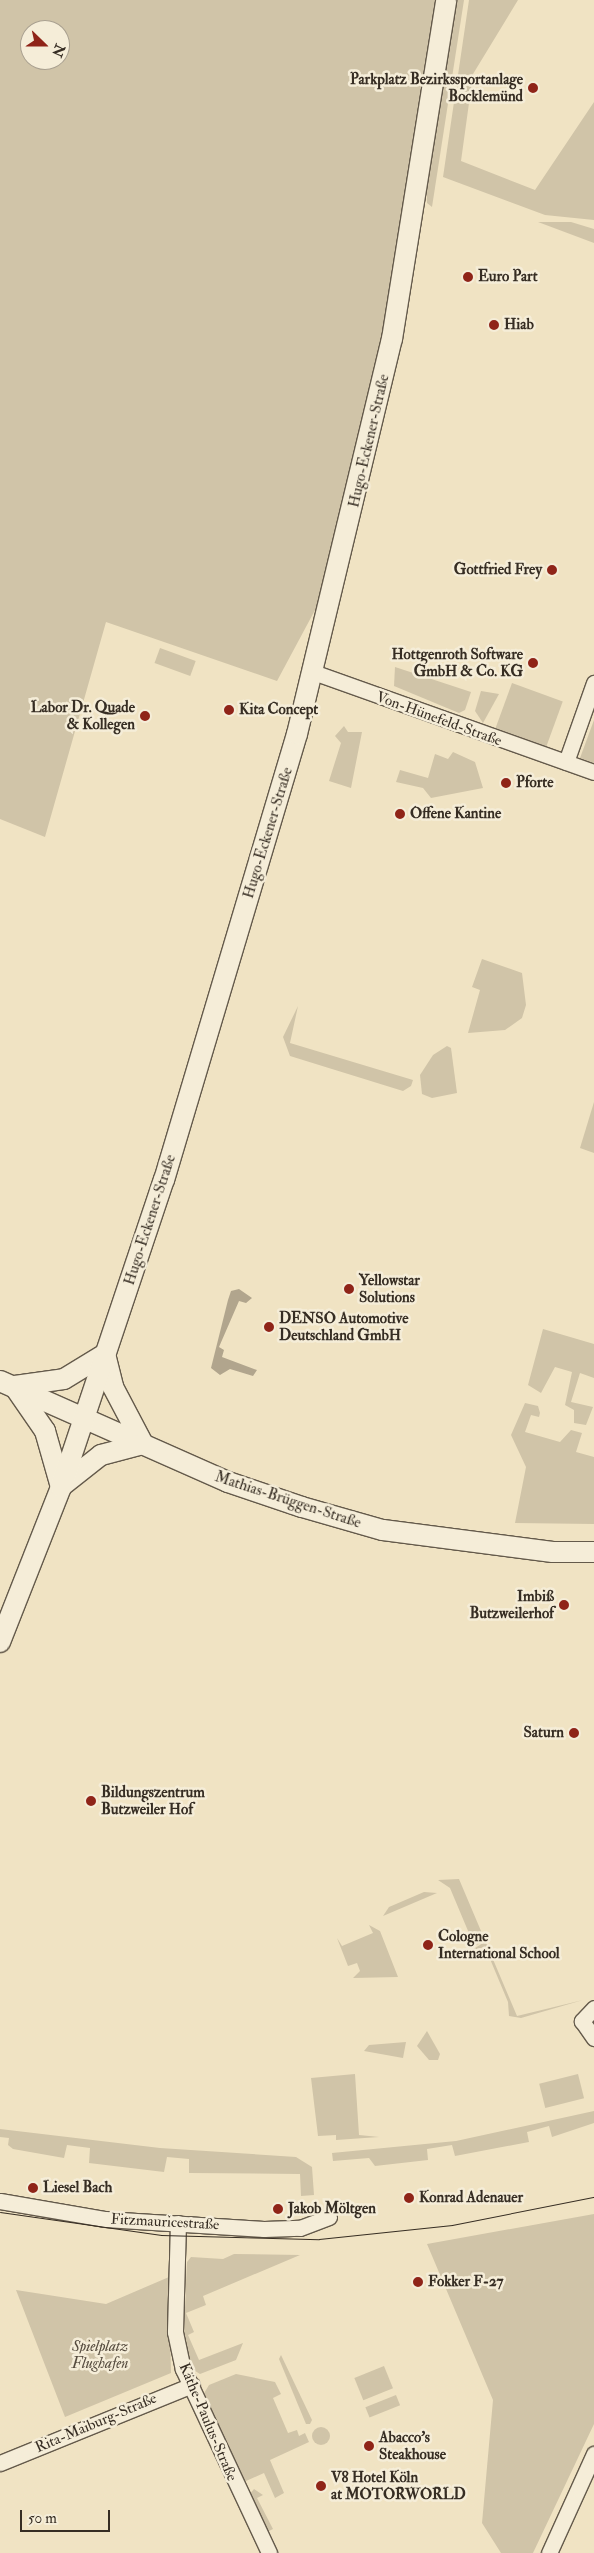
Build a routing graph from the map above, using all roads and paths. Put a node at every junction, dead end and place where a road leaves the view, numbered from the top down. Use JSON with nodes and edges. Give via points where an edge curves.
{"nodes":[{"id":1,"x":446,"y":0,"type":"edge"},
{"id":2,"x":314,"y":672,"type":"junction"},
{"id":3,"x":594,"y":683,"type":"edge"},
{"id":4,"x":566,"y":762,"type":"junction"},
{"id":5,"x":594,"y":772,"type":"edge"},
{"id":6,"x":105,"y":1354,"type":"junction"},
{"id":7,"x":7,"y":1384,"type":"edge"},
{"id":8,"x":85,"y":1416,"type":"junction"},
{"id":9,"x":143,"y":1444,"type":"junction"},
{"id":10,"x":61,"y":1487,"type":"junction"},
{"id":11,"x":594,"y":1552,"type":"edge"},
{"id":12,"x":0,"y":1642,"type":"edge"},
{"id":13,"x":594,"y":2008,"type":"edge"},
{"id":14,"x":594,"y":2038,"type":"edge"},
{"id":15,"x":0,"y":2201,"type":"edge"},
{"id":16,"x":329,"y":2217,"type":"dead end"},
{"id":17,"x":178,"y":2224,"type":"junction"},
{"id":18,"x":192,"y":2385,"type":"junction"},
{"id":19,"x":594,"y":2454,"type":"edge"},
{"id":20,"x":0,"y":2464,"type":"edge"},
{"id":21,"x":269,"y":2553,"type":"edge"},
{"id":22,"x":549,"y":2553,"type":"edge"}],
"edges":[{"from":1,"to":2,"type":"main road","name":"Hugo-Eckener-Straße","via":[[402,290],[370,444]]},
{"from":2,"to":4,"type":"street","name":"Von-Hünefeld-Straße"},
{"from":2,"to":6,"type":"main road","name":"Hugo-Eckener-Straße","via":[[177,1139]]},
{"from":3,"to":4,"type":"street"},
{"from":4,"to":5,"type":"street","name":"Von-Hünefeld-Straße"},
{"from":6,"to":7,"type":"main road","via":[[64,1379]]},
{"from":6,"to":8,"type":"main road","name":"Hugo-Eckener-Straße"},
{"from":6,"to":9,"type":"main road","via":[[113,1387]]},
{"from":7,"to":8,"type":"main road","name":"Mathias-Brüggen-Straße"},
{"from":7,"to":10,"type":"main road","via":[[45,1431]]},
{"from":8,"to":9,"type":"main road","name":"Mathias-Brüggen-Straße"},
{"from":8,"to":10,"type":"main road","name":"Hugo-Eckener-Straße"},
{"from":9,"to":10,"type":"main road","via":[[101,1455]]},
{"from":9,"to":11,"type":"main road","name":"Mathias-Brüggen-Straße","via":[[228,1482],[383,1530],[553,1552]]},
{"from":10,"to":12,"type":"main road","name":"Hugo-Eckener-Straße"},
{"from":13,"to":14,"type":"street","via":[[582,2021]]},
{"from":15,"to":17,"type":"street","name":"Fitzmauricestraße","via":[[105,2219]]},
{"from":16,"to":17,"type":"street","name":"Fitzmauricestraße","via":[[300,2228]]},
{"from":17,"to":18,"type":"street","name":"Käthe-Paulus-Straße","via":[[176,2332],[183,2369]]},
{"from":18,"to":20,"type":"street","name":"Rita-Maiburg-Straße"},
{"from":18,"to":21,"type":"street","name":"Käthe-Paulus-Straße"},
{"from":19,"to":22,"type":"street"}]}
